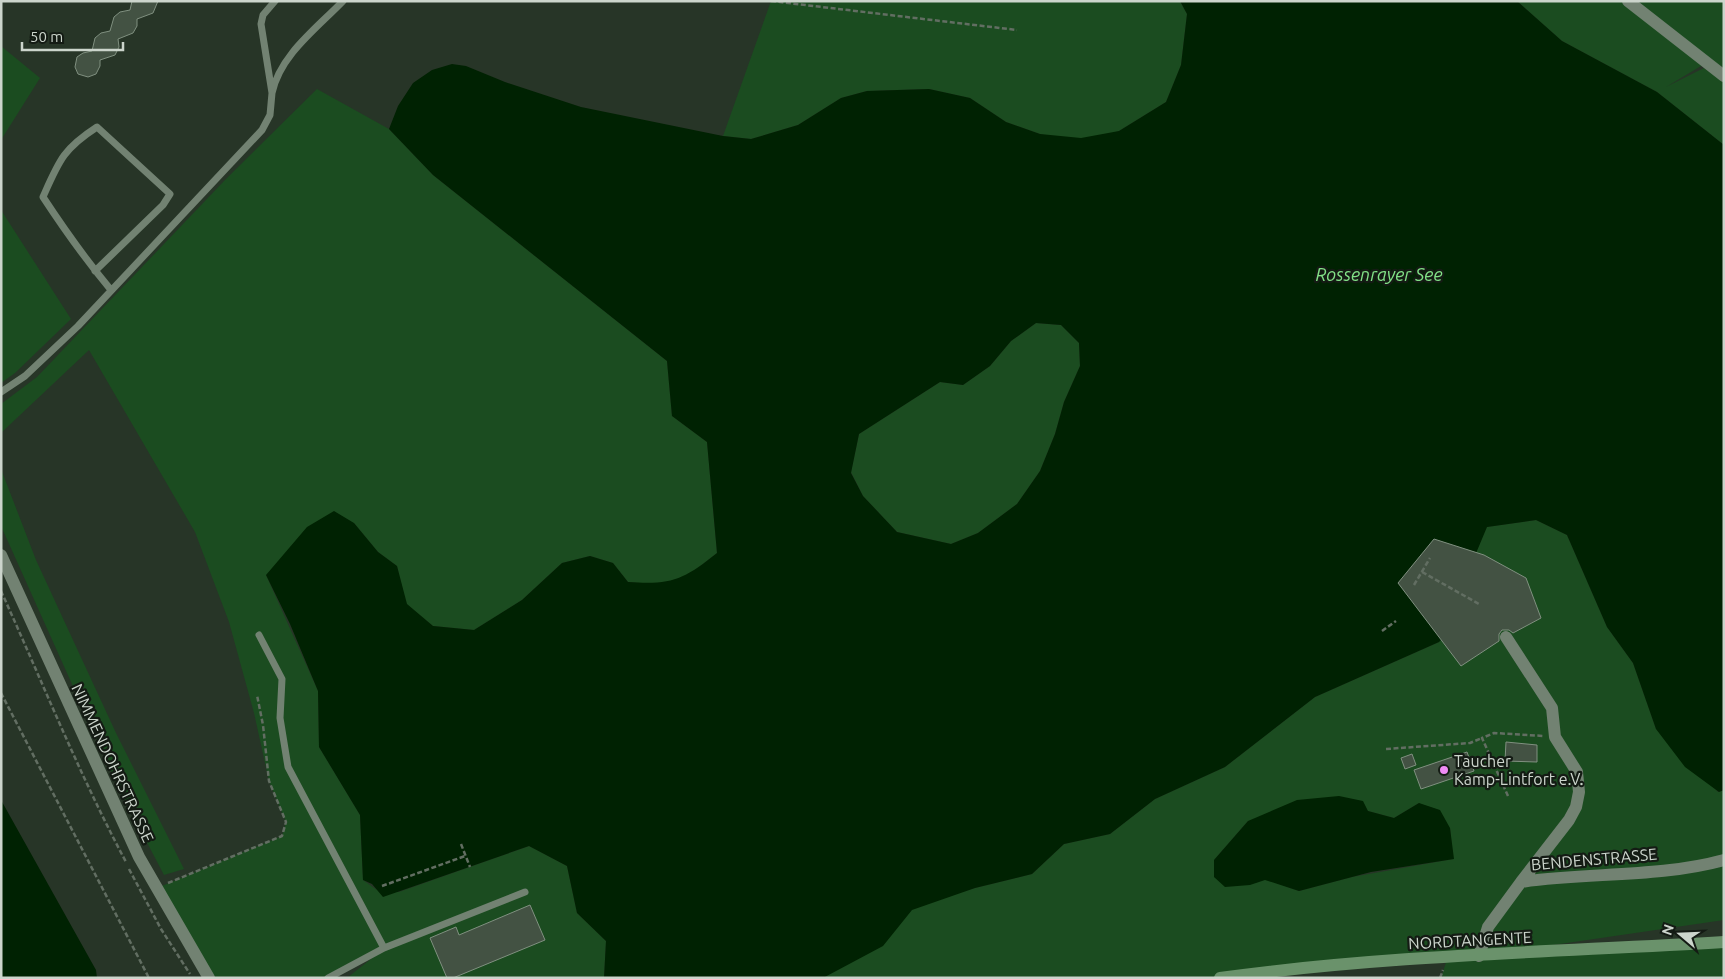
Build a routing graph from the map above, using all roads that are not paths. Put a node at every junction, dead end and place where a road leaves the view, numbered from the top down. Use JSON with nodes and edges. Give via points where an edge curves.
{"nodes":[{"id":1,"x":275,"y":1,"type":"edge"},
{"id":2,"x":342,"y":1,"type":"edge"},
{"id":3,"x":1628,"y":1,"type":"edge"},
{"id":4,"x":1724,"y":76,"type":"edge"},
{"id":5,"x":272,"y":92,"type":"junction"},
{"id":6,"x":95,"y":271,"type":"junction"},
{"id":7,"x":111,"y":290,"type":"junction"},
{"id":8,"x":1,"y":392,"type":"edge"},
{"id":9,"x":1,"y":555,"type":"edge"},
{"id":10,"x":259,"y":635,"type":"dead end"},
{"id":11,"x":1506,"y":637,"type":"dead end"},
{"id":12,"x":1724,"y":860,"type":"edge"},
{"id":13,"x":1521,"y":882,"type":"junction"},
{"id":14,"x":525,"y":892,"type":"dead end"},
{"id":15,"x":1724,"y":942,"type":"edge"},
{"id":16,"x":384,"y":948,"type":"junction"},
{"id":17,"x":1479,"y":956,"type":"junction"},
{"id":18,"x":209,"y":978,"type":"edge"},
{"id":19,"x":328,"y":978,"type":"edge"},
{"id":20,"x":1220,"y":978,"type":"edge"}],
"edges":[{"from":1,"to":5,"type":"lane","via":[[263,14],[261,24]]},
{"from":2,"to":5,"type":"lane","via":[[285,62],[274,80]]},
{"from":3,"to":4,"type":"street"},
{"from":5,"to":7,"type":"lane","via":[[270,115],[262,130]]},
{"from":6,"to":6,"type":"lane","via":[[43,197],[58,163],[74,141],[97,127],[170,194],[163,205]]},
{"from":6,"to":7,"type":"lane"},
{"from":7,"to":8,"type":"lane","via":[[25,376]]},
{"from":9,"to":18,"type":"street","name":"NIMMENDOHRSTRASSE","via":[[127,831]]},
{"from":10,"to":16,"type":"lane","via":[[282,679],[280,718],[288,767]]},
{"from":11,"to":13,"type":"street","via":[[1552,708],[1555,737],[1577,772],[1579,792],[1569,820]]},
{"from":12,"to":13,"type":"street","name":"BENDENSTRASSE","via":[[1698,867]]},
{"from":13,"to":17,"type":"street","name":"BENDENSTRASSE","via":[[1488,927]]},
{"from":14,"to":16,"type":"lane"},
{"from":15,"to":17,"type":"main road","name":"NORDTANGENTE"},
{"from":16,"to":19,"type":"lane"},
{"from":17,"to":20,"type":"main road","name":"NORDTANGENTE","via":[[1290,969]]}]}
